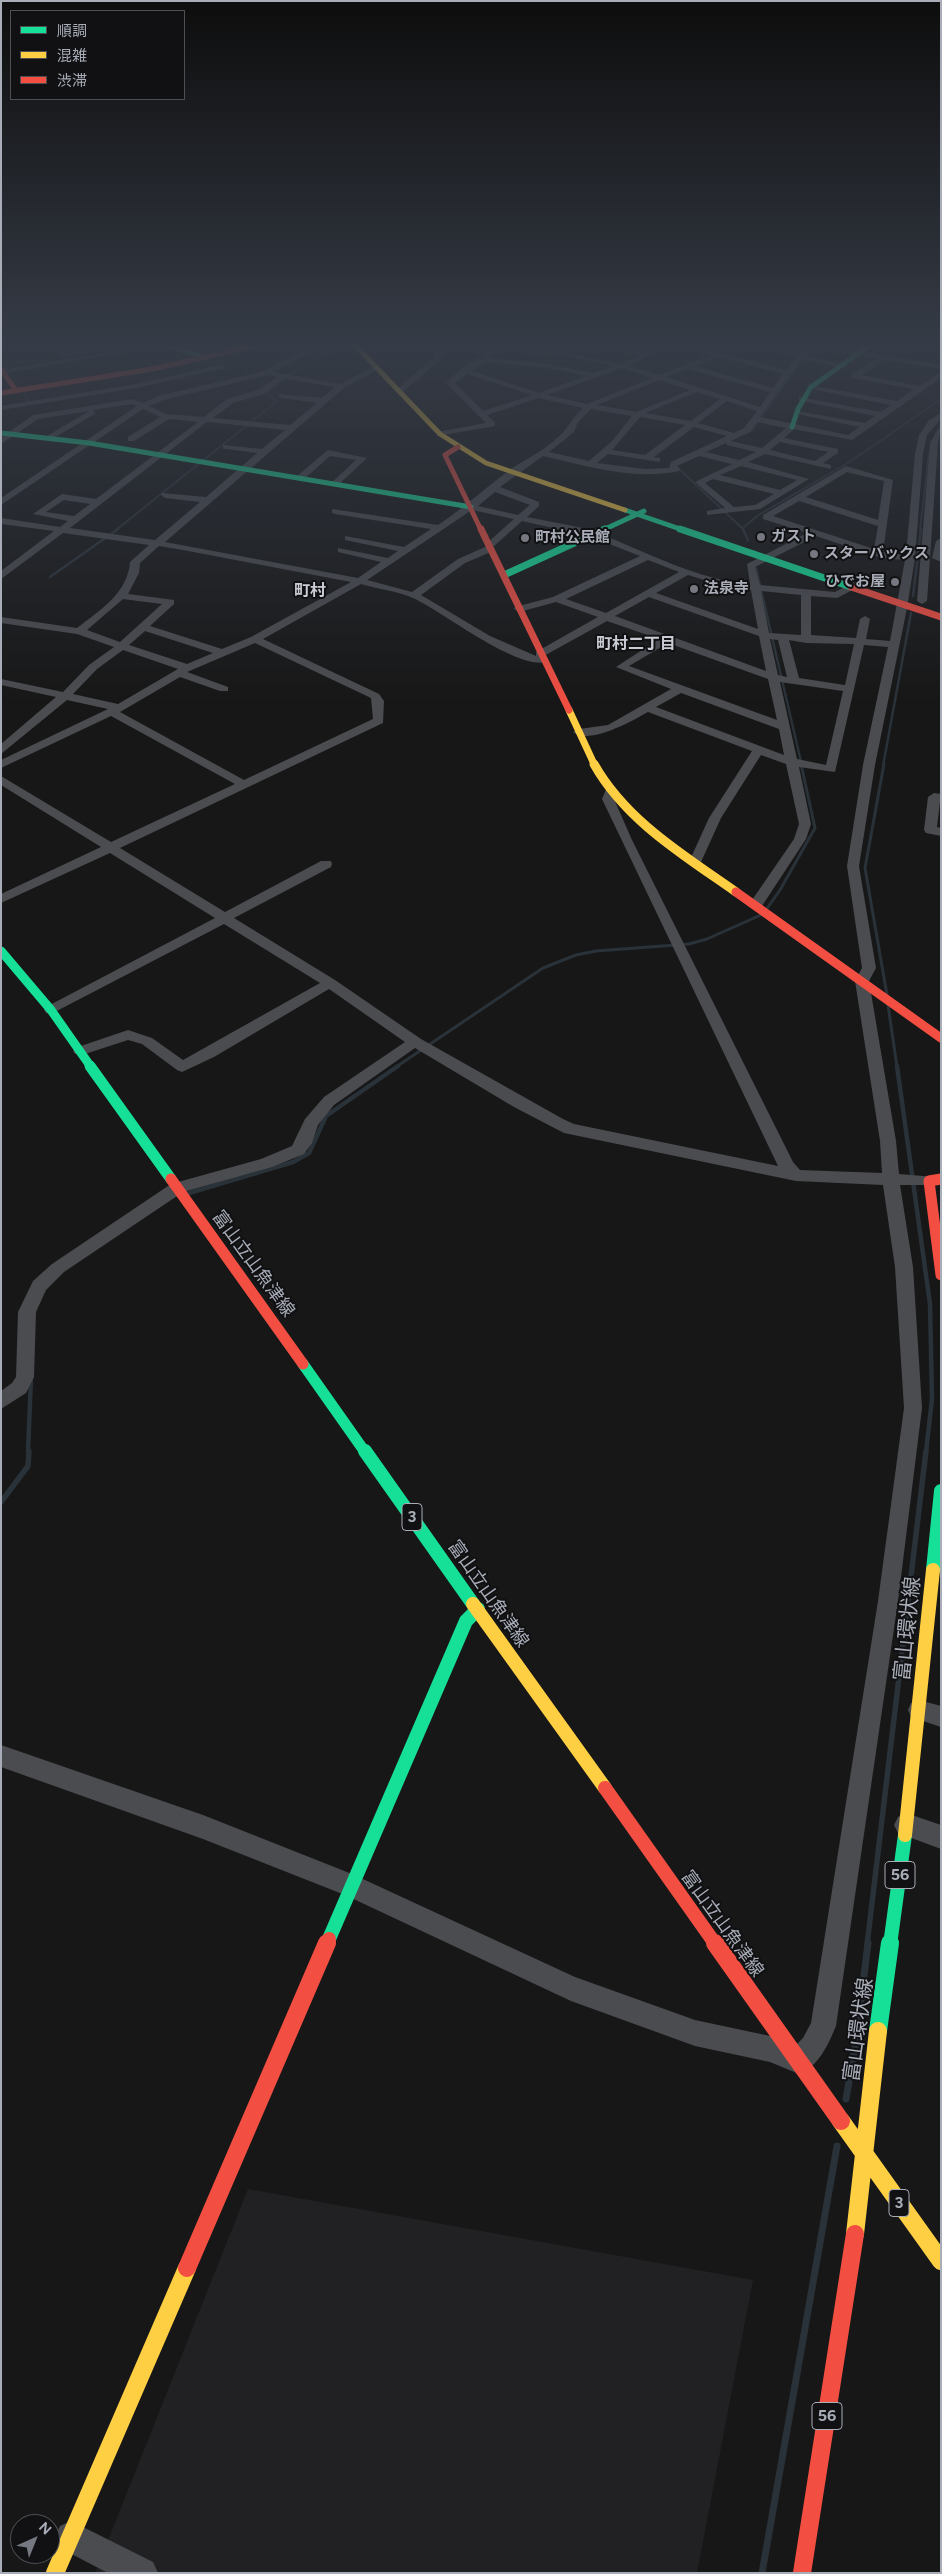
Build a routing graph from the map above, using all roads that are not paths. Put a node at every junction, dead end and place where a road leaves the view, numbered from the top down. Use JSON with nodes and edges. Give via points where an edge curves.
{"nodes":[{"id":1,"x":57,"y":465,"type":"edge"},
{"id":2,"x":145,"y":465,"type":"edge"},
{"id":3,"x":223,"y":465,"type":"edge"},
{"id":4,"x":250,"y":465,"type":"edge"},
{"id":5,"x":314,"y":465,"type":"edge"},
{"id":6,"x":356,"y":465,"type":"edge"},
{"id":7,"x":450,"y":465,"type":"edge"},
{"id":8,"x":499,"y":465,"type":"edge"},
{"id":9,"x":523,"y":465,"type":"edge"},
{"id":10,"x":605,"y":465,"type":"edge"},
{"id":11,"x":673,"y":465,"type":"edge"},
{"id":12,"x":737,"y":465,"type":"edge"},
{"id":13,"x":745,"y":465,"type":"edge"},
{"id":14,"x":820,"y":465,"type":"edge"},
{"id":15,"x":910,"y":465,"type":"edge"},
{"id":16,"x":932,"y":465,"type":"edge"},
{"id":17,"x":828,"y":467,"type":"dead end"},
{"id":18,"x":245,"y":469,"type":"junction"},
{"id":19,"x":515,"y":471,"type":"junction"},
{"id":20,"x":713,"y":476,"type":"junction"},
{"id":21,"x":300,"y":478,"type":"junction"},
{"id":22,"x":903,"y":481,"type":"junction"},
{"id":23,"x":334,"y":484,"type":"junction"},
{"id":24,"x":58,"y":488,"type":"dead end"},
{"id":25,"x":493,"y":488,"type":"junction"},
{"id":26,"x":1,"y":489,"type":"edge"},
{"id":27,"x":19,"y":491,"type":"junction"},
{"id":28,"x":782,"y":492,"type":"junction"},
{"id":29,"x":107,"y":494,"type":"junction"},
{"id":30,"x":165,"y":495,"type":"dead end"},
{"id":31,"x":800,"y":498,"type":"junction"},
{"id":32,"x":208,"y":500,"type":"junction"},
{"id":33,"x":1,"y":502,"type":"edge"},
{"id":34,"x":97,"y":502,"type":"junction"},
{"id":35,"x":471,"y":507,"type":"junction"},
{"id":36,"x":732,"y":510,"type":"junction"},
{"id":37,"x":335,"y":511,"type":"dead end"},
{"id":38,"x":641,"y":512,"type":"junction"},
{"id":39,"x":710,"y":513,"type":"dead end"},
{"id":40,"x":521,"y":518,"type":"junction"},
{"id":41,"x":75,"y":519,"type":"junction"},
{"id":42,"x":1,"y":522,"type":"edge"},
{"id":43,"x":882,"y":524,"type":"junction"},
{"id":44,"x":439,"y":528,"type":"junction"},
{"id":45,"x":61,"y":530,"type":"junction"},
{"id":46,"x":815,"y":533,"type":"junction"},
{"id":47,"x":592,"y":534,"type":"junction"},
{"id":48,"x":348,"y":538,"type":"dead end"},
{"id":49,"x":941,"y":541,"type":"edge"},
{"id":50,"x":157,"y":543,"type":"junction"},
{"id":51,"x":489,"y":547,"type":"junction"},
{"id":52,"x":340,"y":550,"type":"dead end"},
{"id":53,"x":405,"y":550,"type":"junction"},
{"id":54,"x":878,"y":553,"type":"junction"},
{"id":55,"x":648,"y":556,"type":"junction"},
{"id":56,"x":769,"y":556,"type":"junction"},
{"id":57,"x":910,"y":558,"type":"junction"},
{"id":58,"x":941,"y":559,"type":"edge"},
{"id":59,"x":388,"y":561,"type":"junction"},
{"id":60,"x":686,"y":572,"type":"junction"},
{"id":61,"x":504,"y":575,"type":"junction"},
{"id":62,"x":1,"y":576,"type":"edge"},
{"id":63,"x":358,"y":582,"type":"junction"},
{"id":64,"x":856,"y":585,"type":"junction"},
{"id":65,"x":755,"y":589,"type":"junction"},
{"id":66,"x":649,"y":594,"type":"junction"},
{"id":67,"x":806,"y":594,"type":"junction"},
{"id":68,"x":123,"y":596,"type":"junction"},
{"id":69,"x":414,"y":596,"type":"junction"},
{"id":70,"x":557,"y":599,"type":"junction"},
{"id":71,"x":902,"y":601,"type":"junction"},
{"id":72,"x":922,"y":601,"type":"dead end"},
{"id":73,"x":520,"y":609,"type":"junction"},
{"id":74,"x":941,"y":611,"type":"edge"},
{"id":75,"x":941,"y":617,"type":"edge"},
{"id":76,"x":608,"y":618,"type":"junction"},
{"id":77,"x":865,"y":619,"type":"dead end"},
{"id":78,"x":3,"y":622,"type":"edge"},
{"id":79,"x":143,"y":627,"type":"junction"},
{"id":80,"x":79,"y":631,"type":"junction"},
{"id":81,"x":764,"y":635,"type":"junction"},
{"id":82,"x":782,"y":638,"type":"junction"},
{"id":83,"x":255,"y":639,"type":"junction"},
{"id":84,"x":667,"y":639,"type":"junction"},
{"id":85,"x":806,"y":640,"type":"junction"},
{"id":86,"x":860,"y":641,"type":"junction"},
{"id":87,"x":123,"y":645,"type":"junction"},
{"id":88,"x":894,"y":645,"type":"junction"},
{"id":89,"x":222,"y":652,"type":"junction"},
{"id":90,"x":542,"y":657,"type":"junction"},
{"id":91,"x":183,"y":670,"type":"junction"},
{"id":92,"x":775,"y":678,"type":"junction"},
{"id":93,"x":794,"y":681,"type":"junction"},
{"id":94,"x":1,"y":682,"type":"edge"},
{"id":95,"x":224,"y":689,"type":"dead end"},
{"id":96,"x":680,"y":689,"type":"junction"},
{"id":97,"x":849,"y":689,"type":"junction"},
{"id":98,"x":65,"y":696,"type":"junction"},
{"id":99,"x":648,"y":708,"type":"junction"},
{"id":100,"x":116,"y":710,"type":"junction"},
{"id":101,"x":784,"y":727,"type":"junction"},
{"id":102,"x":579,"y":732,"type":"junction"},
{"id":103,"x":759,"y":749,"type":"junction"},
{"id":104,"x":1,"y":751,"type":"edge"},
{"id":105,"x":792,"y":762,"type":"junction"},
{"id":106,"x":1,"y":765,"type":"edge"},
{"id":107,"x":1,"y":780,"type":"edge"},
{"id":108,"x":243,"y":784,"type":"junction"},
{"id":109,"x":610,"y":790,"type":"junction"},
{"id":110,"x":941,"y":798,"type":"edge"},
{"id":111,"x":941,"y":832,"type":"edge"},
{"id":112,"x":111,"y":846,"type":"junction"},
{"id":113,"x":695,"y":862,"type":"junction"},
{"id":114,"x":326,"y":864,"type":"dead end"},
{"id":115,"x":1,"y":899,"type":"edge"},
{"id":116,"x":755,"y":906,"type":"junction"},
{"id":117,"x":225,"y":917,"type":"junction"},
{"id":118,"x":1,"y":951,"type":"edge"},
{"id":119,"x":862,"y":982,"type":"junction"},
{"id":120,"x":330,"y":983,"type":"junction"},
{"id":121,"x":51,"y":1010,"type":"junction"},
{"id":122,"x":941,"y":1038,"type":"edge"},
{"id":123,"x":414,"y":1041,"type":"junction"},
{"id":124,"x":80,"y":1051,"type":"junction"},
{"id":125,"x":796,"y":1175,"type":"junction"},
{"id":126,"x":894,"y":1179,"type":"junction"},
{"id":127,"x":930,"y":1180,"type":"edge"},
{"id":128,"x":177,"y":1188,"type":"junction"},
{"id":129,"x":941,"y":1274,"type":"edge"},
{"id":130,"x":1,"y":1402,"type":"edge"},
{"id":131,"x":941,"y":1491,"type":"edge"},
{"id":132,"x":938,"y":1538,"type":"edge"},
{"id":133,"x":478,"y":1609,"type":"junction"},
{"id":134,"x":934,"y":1630,"type":"edge"},
{"id":135,"x":919,"y":1710,"type":"junction"},
{"id":136,"x":941,"y":1717,"type":"edge"},
{"id":137,"x":1,"y":1756,"type":"edge"},
{"id":138,"x":906,"y":1825,"type":"junction"},
{"id":139,"x":941,"y":1837,"type":"edge"},
{"id":140,"x":352,"y":1886,"type":"junction"},
{"id":141,"x":799,"y":2061,"type":"junction"},
{"id":142,"x":862,"y":2149,"type":"junction"},
{"id":143,"x":941,"y":2261,"type":"edge"},
{"id":144,"x":71,"y":2537,"type":"junction"},
{"id":145,"x":55,"y":2573,"type":"edge"},
{"id":146,"x":142,"y":2573,"type":"edge"},
{"id":147,"x":802,"y":2573,"type":"edge"}],
"edges":[{"from":1,"to":27,"type":"street"},
{"from":2,"to":29,"type":"street"},
{"from":3,"to":18,"type":"street"},
{"from":4,"to":18,"type":"street"},
{"from":5,"to":21,"type":"street"},
{"from":6,"to":23,"type":"street"},
{"from":7,"to":35,"type":"street"},
{"from":8,"to":19,"type":"street"},
{"from":9,"to":19,"type":"street"},
{"from":10,"to":11,"type":"street","via":[[652,473],[676,469]]},
{"from":12,"to":20,"type":"street"},
{"from":13,"to":28,"type":"street","via":[[805,479]]},
{"from":14,"to":17,"type":"street"},
{"from":15,"to":22,"type":"street"},
{"from":16,"to":72,"type":"street"},
{"from":18,"to":21,"type":"street"},
{"from":18,"to":32,"type":"street"},
{"from":19,"to":25,"type":"street"},
{"from":19,"to":38,"type":"street"},
{"from":20,"to":28,"type":"street"},
{"from":20,"to":36,"type":"street","via":[[699,482]]},
{"from":21,"to":23,"type":"street"},
{"from":22,"to":31,"type":"street","via":[[846,469]]},
{"from":22,"to":43,"type":"street"},
{"from":22,"to":57,"type":"street"},
{"from":23,"to":35,"type":"street"},
{"from":24,"to":29,"type":"street"},
{"from":25,"to":35,"type":"street"},
{"from":25,"to":40,"type":"street","via":[[536,504]]},
{"from":26,"to":27,"type":"street"},
{"from":27,"to":33,"type":"street"},
{"from":28,"to":36,"type":"street","via":[[757,507]]},
{"from":29,"to":34,"type":"street"},
{"from":30,"to":32,"type":"street"},
{"from":31,"to":43,"type":"street"},
{"from":31,"to":46,"type":"street","via":[[766,517]]},
{"from":32,"to":50,"type":"street"},
{"from":34,"to":41,"type":"street"},
{"from":34,"to":41,"type":"street","via":[[62,497],[38,514]]},
{"from":35,"to":40,"type":"street"},
{"from":35,"to":44,"type":"street"},
{"from":35,"to":51,"type":"street"},
{"from":36,"to":39,"type":"street"},
{"from":37,"to":44,"type":"street"},
{"from":38,"to":47,"type":"street"},
{"from":38,"to":56,"type":"street"},
{"from":40,"to":47,"type":"street"},
{"from":40,"to":51,"type":"street"},
{"from":41,"to":45,"type":"street"},
{"from":42,"to":45,"type":"street"},
{"from":43,"to":54,"type":"street"},
{"from":44,"to":53,"type":"street"},
{"from":45,"to":50,"type":"street"},
{"from":45,"to":62,"type":"street"},
{"from":46,"to":54,"type":"street"},
{"from":46,"to":56,"type":"street"},
{"from":47,"to":55,"type":"street"},
{"from":47,"to":61,"type":"street"},
{"from":48,"to":53,"type":"street"},
{"from":49,"to":58,"type":"street","via":[[937,558]]},
{"from":50,"to":63,"type":"street"},
{"from":50,"to":68,"type":"street","via":[[135,562],[136,568]]},
{"from":51,"to":61,"type":"street"},
{"from":51,"to":69,"type":"street"},
{"from":52,"to":59,"type":"street"},
{"from":53,"to":59,"type":"street"},
{"from":54,"to":57,"type":"street"},
{"from":55,"to":60,"type":"street"},
{"from":55,"to":70,"type":"street"},
{"from":56,"to":64,"type":"street"},
{"from":56,"to":65,"type":"street","via":[[750,566]]},
{"from":57,"to":71,"type":"street"},
{"from":59,"to":63,"type":"street"},
{"from":60,"to":65,"type":"street","via":[[714,582]]},
{"from":60,"to":66,"type":"street"},
{"from":61,"to":73,"type":"street"},
{"from":63,"to":69,"type":"street"},
{"from":63,"to":83,"type":"street"},
{"from":64,"to":67,"type":"street","via":[[837,595]]},
{"from":64,"to":71,"type":"street"},
{"from":65,"to":67,"type":"street"},
{"from":65,"to":81,"type":"street"},
{"from":66,"to":76,"type":"street"},
{"from":66,"to":81,"type":"street"},
{"from":67,"to":85,"type":"street"},
{"from":68,"to":79,"type":"street","via":[[170,602]]},
{"from":68,"to":80,"type":"street"},
{"from":69,"to":90,"type":"street","via":[[486,638],[532,659]]},
{"from":70,"to":73,"type":"street"},
{"from":70,"to":76,"type":"street"},
{"from":71,"to":74,"type":"street"},
{"from":71,"to":75,"type":"street"},
{"from":71,"to":88,"type":"street"},
{"from":73,"to":90,"type":"street"},
{"from":76,"to":84,"type":"street"},
{"from":76,"to":90,"type":"street"},
{"from":77,"to":86,"type":"street"},
{"from":78,"to":80,"type":"street"},
{"from":79,"to":87,"type":"street"},
{"from":79,"to":89,"type":"street"},
{"from":80,"to":87,"type":"street"},
{"from":81,"to":82,"type":"street"},
{"from":81,"to":92,"type":"street"},
{"from":82,"to":85,"type":"street"},
{"from":82,"to":93,"type":"street"},
{"from":83,"to":89,"type":"street"},
{"from":83,"to":108,"type":"street","via":[[375,696],[378,721]]},
{"from":84,"to":92,"type":"street"},
{"from":84,"to":96,"type":"street","via":[[621,667]]},
{"from":85,"to":86,"type":"street"},
{"from":86,"to":88,"type":"street"},
{"from":86,"to":97,"type":"street"},
{"from":87,"to":91,"type":"street"},
{"from":87,"to":98,"type":"street","via":[[93,667]]},
{"from":88,"to":119,"type":"street","via":[[869,765],[853,866],[869,968]]},
{"from":89,"to":91,"type":"street"},
{"from":90,"to":102,"type":"street"},
{"from":91,"to":95,"type":"street"},
{"from":91,"to":100,"type":"street"},
{"from":92,"to":93,"type":"street"},
{"from":92,"to":101,"type":"street"},
{"from":93,"to":97,"type":"street"},
{"from":94,"to":98,"type":"street"},
{"from":96,"to":99,"type":"street"},
{"from":96,"to":101,"type":"street"},
{"from":97,"to":105,"type":"street","via":[[831,769]]},
{"from":98,"to":100,"type":"street"},
{"from":98,"to":104,"type":"street"},
{"from":99,"to":102,"type":"street","via":[[610,728]]},
{"from":99,"to":103,"type":"street"},
{"from":100,"to":106,"type":"street"},
{"from":100,"to":108,"type":"street"},
{"from":101,"to":105,"type":"street"},
{"from":102,"to":109,"type":"street"},
{"from":103,"to":105,"type":"street"},
{"from":103,"to":113,"type":"street","via":[[714,818]]},
{"from":105,"to":116,"type":"street","via":[[805,824],[800,839]]},
{"from":107,"to":112,"type":"street"},
{"from":108,"to":112,"type":"street"},
{"from":109,"to":113,"type":"street","via":[[643,823]]},
{"from":109,"to":125,"type":"street","via":[[608,799],[626,840],[782,1156]]},
{"from":110,"to":111,"type":"street","via":[[934,796],[930,830]]},
{"from":112,"to":115,"type":"street"},
{"from":112,"to":117,"type":"street"},
{"from":113,"to":116,"type":"street"},
{"from":114,"to":117,"type":"street"},
{"from":116,"to":119,"type":"street"},
{"from":117,"to":120,"type":"street"},
{"from":117,"to":121,"type":"street"},
{"from":118,"to":121,"type":"street","name":"富山立山魚津線","number":"3"},
{"from":119,"to":122,"type":"street"},
{"from":119,"to":126,"type":"street"},
{"from":120,"to":123,"type":"street"},
{"from":120,"to":124,"type":"street","via":[[182,1067],[147,1041],[128,1036]]},
{"from":121,"to":124,"type":"street","name":"富山立山魚津線","number":"3"},
{"from":123,"to":125,"type":"street","via":[[543,1118],[570,1129]]},
{"from":123,"to":128,"type":"street","via":[[329,1101],[311,1123],[298,1150],[266,1163]]},
{"from":124,"to":128,"type":"street","name":"富山立山魚津線","number":"3"},
{"from":125,"to":126,"type":"street"},
{"from":126,"to":127,"type":"street"},
{"from":126,"to":141,"type":"street","via":[[904,1267],[913,1408],[888,1601],[823,2026],[812,2048]]},
{"from":127,"to":129,"type":"street"},
{"from":128,"to":130,"type":"street","via":[[58,1268],[39,1286],[27,1312],[25,1377],[20,1388]]},
{"from":128,"to":133,"type":"street","name":"富山立山魚津線","number":"3"},
{"from":131,"to":132,"type":"street","name":"富山環状線","number":"56"},
{"from":132,"to":134,"type":"street","name":"富山環状線","number":"56"},
{"from":133,"to":140,"type":"street","via":[[466,1621]]},
{"from":133,"to":141,"type":"street","name":"富山立山魚津線","number":"3"},
{"from":134,"to":135,"type":"street","name":"富山環状線","number":"56"},
{"from":135,"to":136,"type":"street"},
{"from":135,"to":138,"type":"street","name":"富山環状線","number":"56"},
{"from":137,"to":140,"type":"street","via":[[202,1826]]},
{"from":138,"to":139,"type":"street"},
{"from":138,"to":142,"type":"street","name":"富山環状線","number":"56"},
{"from":140,"to":141,"type":"street","via":[[571,1988],[695,2033],[770,2049]]},
{"from":140,"to":144,"type":"street"},
{"from":141,"to":142,"type":"street","name":"富山立山魚津線","number":"3"},
{"from":142,"to":143,"type":"street","name":"富山立山魚津線","number":"3"},
{"from":142,"to":147,"type":"street","name":"富山環状線","number":"56","via":[[852,2259]]},
{"from":144,"to":145,"type":"street"},
{"from":144,"to":146,"type":"street"}]}
